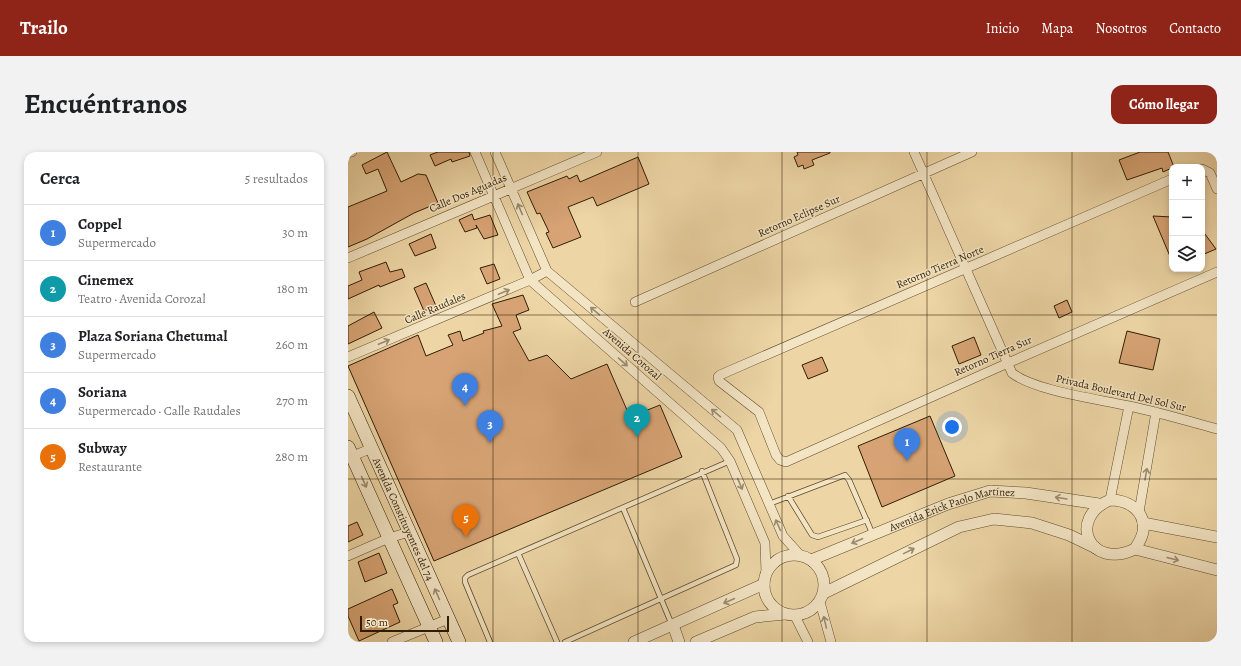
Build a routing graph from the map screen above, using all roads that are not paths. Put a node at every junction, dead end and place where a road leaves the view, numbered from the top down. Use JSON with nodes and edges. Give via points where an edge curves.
{"nodes":[{"id":1,"x":352,"y":152,"type":"edge"},
{"id":2,"x":475,"y":152,"type":"edge"},
{"id":3,"x":495,"y":152,"type":"edge"},
{"id":4,"x":597,"y":152,"type":"edge"},
{"id":5,"x":914,"y":152,"type":"edge"},
{"id":6,"x":972,"y":152,"type":"edge"},
{"id":7,"x":348,"y":154,"type":"edge"},
{"id":8,"x":1205,"y":170,"type":"edge"},
{"id":9,"x":924,"y":173,"type":"junction"},
{"id":10,"x":1169,"y":180,"type":"edge"},
{"id":11,"x":511,"y":188,"type":"junction"},
{"id":12,"x":1217,"y":189,"type":"edge"},
{"id":13,"x":493,"y":195,"type":"junction"},
{"id":14,"x":348,"y":258,"type":"edge"},
{"id":15,"x":966,"y":268,"type":"junction"},
{"id":16,"x":547,"y":271,"type":"junction"},
{"id":17,"x":1217,"y":272,"type":"edge"},
{"id":18,"x":530,"y":280,"type":"junction"},
{"id":19,"x":636,"y":302,"type":"dead end"},
{"id":20,"x":348,"y":357,"type":"edge"},
{"id":21,"x":1008,"y":363,"type":"junction"},
{"id":22,"x":348,"y":396,"type":"edge"},
{"id":23,"x":1129,"y":406,"type":"junction"},
{"id":24,"x":1156,"y":412,"type":"junction"},
{"id":25,"x":1217,"y":429,"type":"edge"},
{"id":26,"x":372,"y":448,"type":"junction"},
{"id":27,"x":349,"y":453,"type":"edge"},
{"id":28,"x":780,"y":460,"type":"joint"},
{"id":29,"x":730,"y":461,"type":"junction"},
{"id":30,"x":702,"y":472,"type":"junction"},
{"id":31,"x":788,"y":496,"type":"junction"},
{"id":32,"x":1110,"y":500,"type":"junction"},
{"id":33,"x":769,"y":504,"type":"junction"},
{"id":34,"x":1099,"y":504,"type":"junction"},
{"id":35,"x":623,"y":508,"type":"junction"},
{"id":36,"x":1141,"y":517,"type":"junction"},
{"id":37,"x":867,"y":520,"type":"junction"},
{"id":38,"x":409,"y":532,"type":"junction"},
{"id":39,"x":873,"y":535,"type":"junction"},
{"id":40,"x":389,"y":538,"type":"junction"},
{"id":41,"x":1217,"y":538,"type":"edge"},
{"id":42,"x":1096,"y":548,"type":"junction"},
{"id":43,"x":1135,"y":550,"type":"junction"},
{"id":44,"x":518,"y":553,"type":"junction"},
{"id":45,"x":348,"y":556,"type":"edge"},
{"id":46,"x":806,"y":558,"type":"junction"},
{"id":47,"x":1217,"y":570,"type":"edge"},
{"id":48,"x":765,"y":578,"type":"junction"},
{"id":49,"x":822,"y":598,"type":"junction"},
{"id":50,"x":662,"y":600,"type":"junction"},
{"id":51,"x":790,"y":615,"type":"junction"},
{"id":52,"x":448,"y":619,"type":"junction"},
{"id":53,"x":673,"y":625,"type":"junction"},
{"id":54,"x":429,"y":627,"type":"junction"},
{"id":55,"x":392,"y":642,"type":"edge"},
{"id":56,"x":436,"y":642,"type":"edge"},
{"id":57,"x":459,"y":642,"type":"edge"},
{"id":58,"x":490,"y":642,"type":"edge"},
{"id":59,"x":557,"y":642,"type":"edge"},
{"id":60,"x":565,"y":642,"type":"edge"},
{"id":61,"x":634,"y":642,"type":"edge"},
{"id":62,"x":679,"y":642,"type":"edge"},
{"id":63,"x":696,"y":642,"type":"edge"},
{"id":64,"x":808,"y":642,"type":"edge"},
{"id":65,"x":831,"y":642,"type":"edge"}],
"edges":[{"from":1,"to":7,"type":"street"},
{"from":2,"to":13,"type":"street","name":"Avenida Corozal"},
{"from":3,"to":11,"type":"street","name":"Avenida Corozal"},
{"from":4,"to":11,"type":"street","name":"Calle Dos Aguadas"},
{"from":5,"to":9,"type":"street"},
{"from":6,"to":9,"type":"street","name":"Retorno Eclipse Sur"},
{"from":8,"to":12,"type":"street","via":[[1210,173]]},
{"from":9,"to":15,"type":"street"},
{"from":9,"to":19,"type":"street","name":"Retorno Eclipse Sur"},
{"from":10,"to":15,"type":"street","name":"Retorno Tierra Norte"},
{"from":11,"to":13,"type":"street","name":"Calle Dos Aguadas"},
{"from":16,"to":11,"type":"street","name":"Avenida Corozal","one_way":true},
{"from":13,"to":14,"type":"street","name":"Calle Dos Aguadas"},
{"from":13,"to":18,"type":"street","name":"Avenida Corozal"},
{"from":15,"to":21,"type":"street"},
{"from":15,"to":28,"type":"street","name":"Retorno Tierra Norte","via":[[720,374],[719,381],[760,412]]},
{"from":16,"to":18,"type":"street","name":"Calle Raudales"},
{"from":33,"to":16,"type":"street","name":"Avenida Corozal","one_way":true,"via":[[736,430]]},
{"from":17,"to":21,"type":"street","name":"Retorno Tierra Sur"},
{"from":20,"to":18,"type":"street","name":"Calle Raudales","one_way":true},
{"from":18,"to":29,"type":"street","name":"Avenida Corozal","one_way":true,"via":[[721,448]]},
{"from":21,"to":23,"type":"street","name":"Privada Boulevard Del Sol Sur","via":[[1012,373],[1021,380]]},
{"from":21,"to":28,"type":"street","name":"Retorno Tierra Sur","via":[[786,462]]},
{"from":22,"to":26,"type":"main road","name":"Avenida Constituyentes del 74"},
{"from":23,"to":24,"type":"street","name":"Privada Boulevard Del Sol Sur"},
{"from":23,"to":32,"type":"street"},
{"from":24,"to":25,"type":"street","name":"Privada Boulevard Del Sol Sur"},
{"from":36,"to":24,"type":"street","one_way":true},
{"from":26,"to":27,"type":"street"},
{"from":26,"to":38,"type":"main road","name":"Avenida Constituyentes del 74"},
{"from":27,"to":40,"type":"main road","name":"Avenida Constituyentes del 74","one_way":true},
{"from":29,"to":30,"type":"lane"},
{"from":29,"to":48,"type":"street","name":"Avenida Corozal","one_way":true,"via":[[765,543]]},
{"from":30,"to":35,"type":"lane"},
{"from":30,"to":50,"type":"lane","via":[[737,559],[736,565]]},
{"from":31,"to":33,"type":"lane"},
{"from":31,"to":37,"type":"lane","via":[[812,534],[818,537]]},
{"from":31,"to":37,"type":"lane","via":[[845,475]]},
{"from":32,"to":34,"type":"street"},
{"from":32,"to":36,"type":"street","via":[[1121,500],[1131,504]]},
{"from":46,"to":33,"type":"street","name":"Avenida Corozal","one_way":true,"via":[[783,536]]},
{"from":34,"to":39,"type":"street","name":"Avenida Erick Paolo Martínez","one_way":true,"via":[[990,490],[948,504]]},
{"from":34,"to":42,"type":"street","via":[[1092,511],[1088,521],[1088,536]]},
{"from":35,"to":44,"type":"lane"},
{"from":35,"to":50,"type":"lane"},
{"from":36,"to":41,"type":"street"},
{"from":36,"to":43,"type":"street","via":[[1143,534]]},
{"from":37,"to":39,"type":"lane"},
{"from":38,"to":40,"type":"street"},
{"from":52,"to":38,"type":"main road","name":"Avenida Constituyentes del 74","one_way":true},
{"from":39,"to":46,"type":"street","name":"Avenida Erick Paolo Martínez","one_way":true},
{"from":40,"to":45,"type":"street"},
{"from":40,"to":54,"type":"main road","name":"Avenida Constituyentes del 74"},
{"from":42,"to":43,"type":"street","via":[[1106,554],[1118,556]]},
{"from":49,"to":42,"type":"street","name":"Avenida Erick Paolo Martínez","one_way":true,"via":[[959,527],[994,519],[1032,523],[1069,535]]},
{"from":43,"to":47,"type":"street","one_way":true},
{"from":44,"to":58,"type":"lane","via":[[468,574],[465,578]]},
{"from":44,"to":59,"type":"lane"},
{"from":46,"to":48,"type":"street","via":[[785,556],[777,560]]},
{"from":46,"to":49,"type":"street","via":[[818,566],[823,574],[825,584]]},
{"from":48,"to":51,"type":"street","via":[[765,594],[769,603],[776,610]]},
{"from":48,"to":53,"type":"street","one_way":true},
{"from":49,"to":51,"type":"street","via":[[805,614]]},
{"from":65,"to":49,"type":"street","one_way":true},
{"from":50,"to":53,"type":"lane"},
{"from":50,"to":60,"type":"lane"},
{"from":51,"to":63,"type":"street","via":[[755,617]]},
{"from":51,"to":64,"type":"street"},
{"from":52,"to":54,"type":"street"},
{"from":52,"to":57,"type":"main road","name":"Avenida Constituyentes del 74"},
{"from":53,"to":61,"type":"street"},
{"from":53,"to":62,"type":"street"},
{"from":54,"to":55,"type":"street"},
{"from":54,"to":56,"type":"main road","name":"Avenida Constituyentes del 74"}]}
